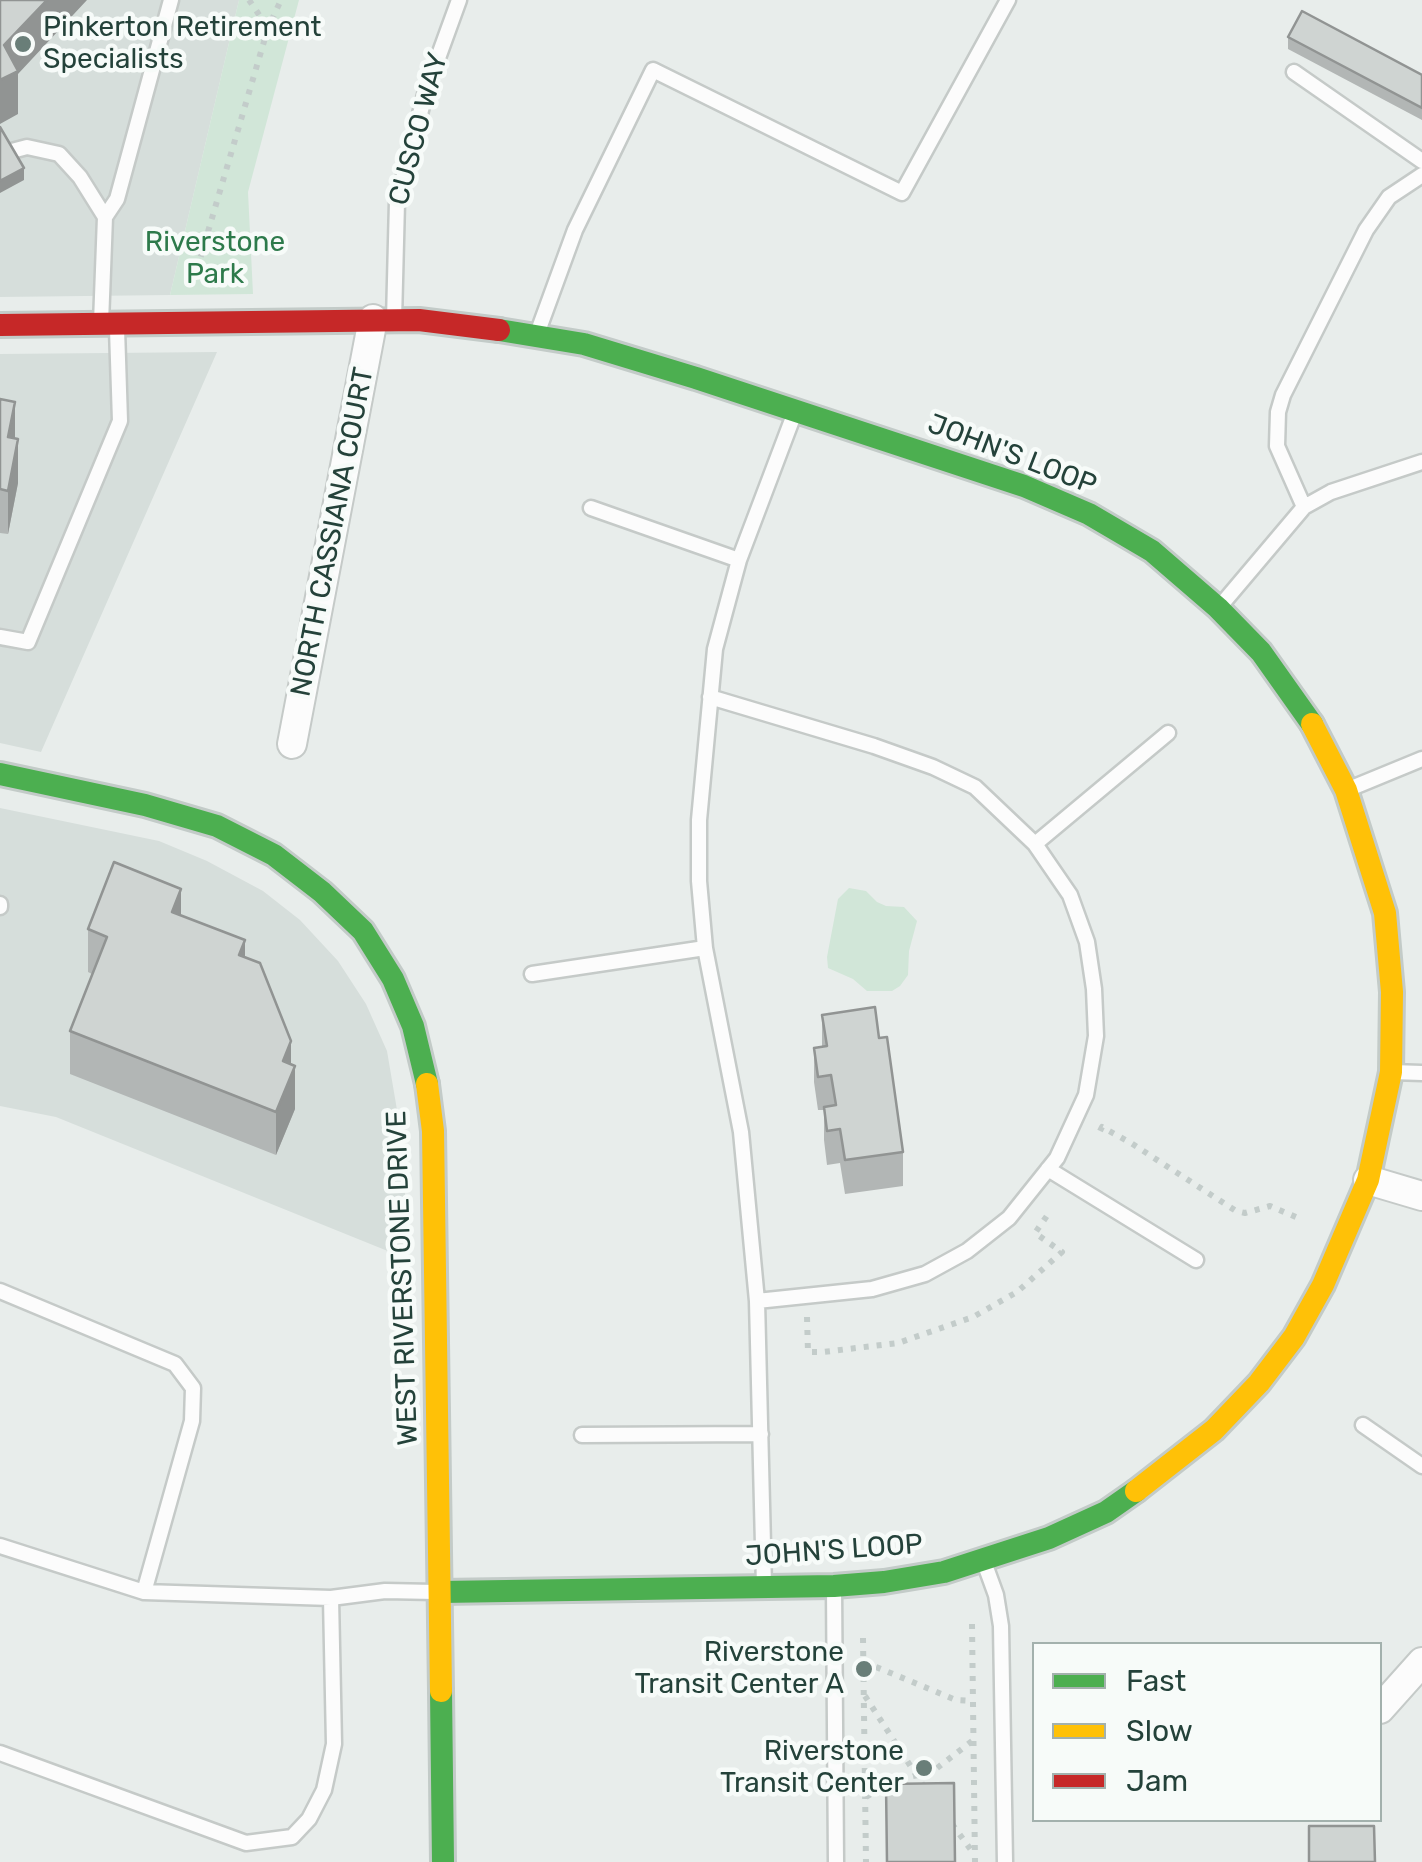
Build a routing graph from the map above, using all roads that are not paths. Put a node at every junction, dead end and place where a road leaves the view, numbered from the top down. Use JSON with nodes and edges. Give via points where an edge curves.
{"nodes":[{"id":1,"x":171,"y":0,"type":"edge"},
{"id":2,"x":459,"y":0,"type":"edge"},
{"id":3,"x":1008,"y":0,"type":"edge"},
{"id":4,"x":1294,"y":72,"type":"dead end"},
{"id":5,"x":8,"y":152,"type":"edge"},
{"id":6,"x":1422,"y":161,"type":"edge"},
{"id":7,"x":1422,"y":175,"type":"edge"},
{"id":8,"x":105,"y":216,"type":"junction"},
{"id":9,"x":384,"y":320,"type":"junction"},
{"id":10,"x":109,"y":323,"type":"junction"},
{"id":11,"x":0,"y":325,"type":"edge"},
{"id":12,"x":536,"y":334,"type":"junction"},
{"id":13,"x":795,"y":410,"type":"junction"},
{"id":14,"x":1422,"y":462,"type":"edge"},
{"id":15,"x":1304,"y":507,"type":"junction"},
{"id":16,"x":591,"y":508,"type":"dead end"},
{"id":17,"x":739,"y":560,"type":"junction"},
{"id":18,"x":1218,"y":608,"type":"junction"},
{"id":19,"x":0,"y":637,"type":"edge"},
{"id":20,"x":710,"y":697,"type":"junction"},
{"id":21,"x":1168,"y":733,"type":"dead end"},
{"id":22,"x":292,"y":744,"type":"dead end"},
{"id":23,"x":1422,"y":759,"type":"edge"},
{"id":24,"x":0,"y":774,"type":"edge"},
{"id":25,"x":1346,"y":790,"type":"junction"},
{"id":26,"x":1036,"y":844,"type":"junction"},
{"id":27,"x":705,"y":948,"type":"junction"},
{"id":28,"x":532,"y":974,"type":"dead end"},
{"id":29,"x":1392,"y":1072,"type":"junction"},
{"id":30,"x":1422,"y":1074,"type":"edge"},
{"id":31,"x":1048,"y":1169,"type":"junction"},
{"id":32,"x":1368,"y":1180,"type":"junction"},
{"id":33,"x":1422,"y":1196,"type":"edge"},
{"id":34,"x":1196,"y":1260,"type":"dead end"},
{"id":35,"x":0,"y":1291,"type":"edge"},
{"id":36,"x":757,"y":1300,"type":"junction"},
{"id":37,"x":1364,"y":1424,"type":"dead end"},
{"id":38,"x":761,"y":1434,"type":"junction"},
{"id":39,"x":582,"y":1435,"type":"dead end"},
{"id":40,"x":1422,"y":1466,"type":"edge"},
{"id":41,"x":0,"y":1546,"type":"edge"},
{"id":42,"x":984,"y":1561,"type":"junction"},
{"id":43,"x":834,"y":1586,"type":"junction"},
{"id":44,"x":764,"y":1587,"type":"junction"},
{"id":45,"x":144,"y":1592,"type":"junction"},
{"id":46,"x":441,"y":1592,"type":"junction"},
{"id":47,"x":331,"y":1598,"type":"junction"},
{"id":48,"x":1422,"y":1662,"type":"edge"},
{"id":49,"x":1382,"y":1706,"type":"edge"},
{"id":50,"x":0,"y":1753,"type":"edge"},
{"id":51,"x":443,"y":1862,"type":"edge"},
{"id":52,"x":836,"y":1862,"type":"edge"},
{"id":53,"x":1004,"y":1862,"type":"edge"}],
"edges":[{"from":1,"to":8,"type":"lane","via":[[117,198]]},
{"from":2,"to":9,"type":"lane","name":"CUSCO WAY","via":[[397,202]]},
{"from":3,"to":12,"type":"lane","via":[[902,192],[653,70],[570,243]]},
{"from":4,"to":6,"type":"lane"},
{"from":5,"to":8,"type":"lane","via":[[27,147],[59,154]]},
{"from":7,"to":15,"type":"lane","via":[[1389,197],[1366,230],[1283,395],[1277,446]]},
{"from":8,"to":10,"type":"lane"},
{"from":9,"to":10,"type":"street","name":"JOHN'S LOOP"},
{"from":9,"to":12,"type":"street","name":"JOHN'S LOOP"},
{"from":9,"to":22,"type":"street","name":"NORTH CASSIANA COURT"},
{"from":10,"to":11,"type":"street","name":"JOHN'S LOOP"},
{"from":10,"to":19,"type":"lane","via":[[120,420],[28,642]]},
{"from":12,"to":13,"type":"street","name":"JOHN'S LOOP"},
{"from":13,"to":17,"type":"lane"},
{"from":13,"to":18,"type":"street","name":"JOHN'S LOOP","via":[[1089,514],[1152,550]]},
{"from":14,"to":15,"type":"lane"},
{"from":15,"to":18,"type":"lane"},
{"from":16,"to":17,"type":"lane"},
{"from":17,"to":20,"type":"lane","via":[[715,649]]},
{"from":18,"to":25,"type":"street","name":"JOHN'S LOOP","via":[[1294,695]]},
{"from":20,"to":26,"type":"lane","via":[[933,767],[974,787]]},
{"from":20,"to":27,"type":"lane","via":[[700,820]]},
{"from":21,"to":26,"type":"lane"},
{"from":23,"to":25,"type":"lane"},
{"from":24,"to":46,"type":"street","name":"WEST RIVERSTONE DRIVE","via":[[145,804],[217,826],[274,855],[363,931],[393,978],[426,1078],[433,1132]]},
{"from":25,"to":29,"type":"street","name":"JOHN'S LOOP","via":[[1385,913]]},
{"from":26,"to":31,"type":"lane","via":[[1070,895],[1087,942],[1096,1036],[1086,1095]]},
{"from":27,"to":28,"type":"lane"},
{"from":27,"to":36,"type":"lane","via":[[741,1132]]},
{"from":29,"to":30,"type":"lane"},
{"from":29,"to":32,"type":"street","name":"JOHN'S LOOP"},
{"from":31,"to":34,"type":"lane"},
{"from":31,"to":36,"type":"lane","via":[[1010,1218],[925,1274],[872,1289]]},
{"from":32,"to":33,"type":"street"},
{"from":32,"to":42,"type":"street","name":"JOHN'S LOOP","via":[[1294,1337],[1214,1430],[1106,1512]]},
{"from":35,"to":45,"type":"lane","via":[[174,1364],[193,1388],[192,1421]]},
{"from":36,"to":38,"type":"lane"},
{"from":37,"to":40,"type":"lane"},
{"from":38,"to":39,"type":"lane"},
{"from":38,"to":44,"type":"lane"},
{"from":41,"to":45,"type":"lane"},
{"from":42,"to":43,"type":"street","name":"JOHN'S LOOP"},
{"from":42,"to":53,"type":"lane","via":[[1001,1626]]},
{"from":43,"to":44,"type":"street","name":"JOHN'S LOOP"},
{"from":43,"to":52,"type":"lane"},
{"from":44,"to":46,"type":"street","name":"JOHN'S LOOP"},
{"from":45,"to":47,"type":"lane"},
{"from":46,"to":47,"type":"lane"},
{"from":46,"to":51,"type":"street","name":"WEST RIVERSTONE DRIVE"},
{"from":47,"to":50,"type":"lane","via":[[334,1744],[324,1790],[292,1837],[246,1844]]},
{"from":48,"to":49,"type":"street"}]}
